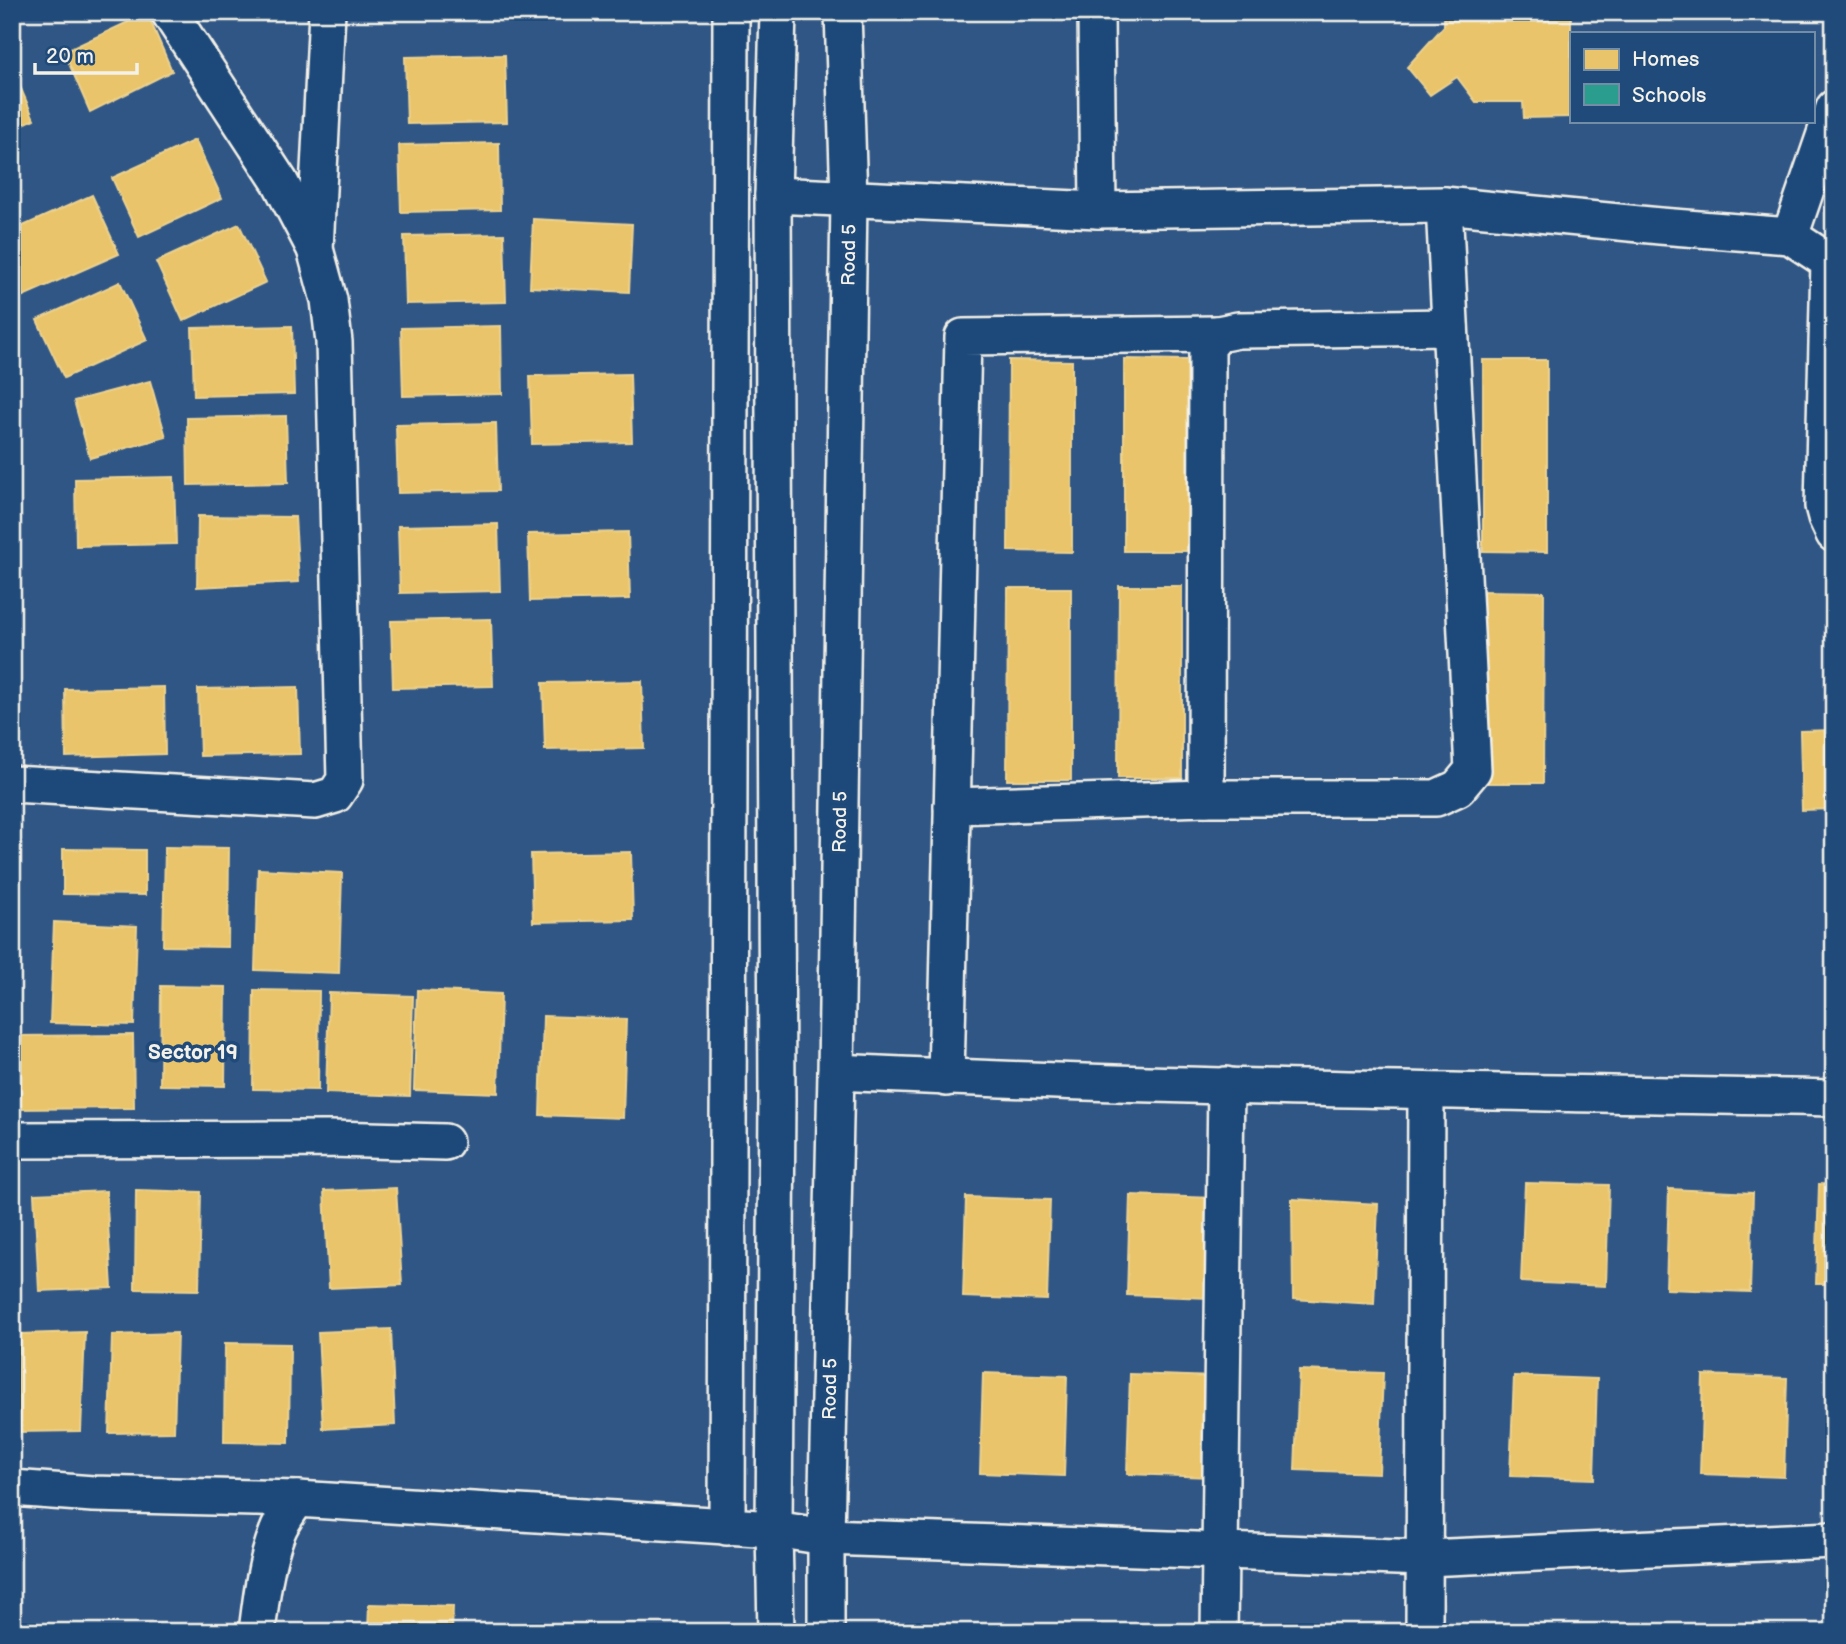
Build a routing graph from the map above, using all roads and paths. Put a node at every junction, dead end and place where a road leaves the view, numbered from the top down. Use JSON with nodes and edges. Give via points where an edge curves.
{"nodes":[{"id":1,"x":169,"y":12,"type":"edge"},
{"id":2,"x":327,"y":12,"type":"edge"},
{"id":3,"x":731,"y":12,"type":"edge"},
{"id":4,"x":778,"y":12,"type":"edge"},
{"id":5,"x":843,"y":12,"type":"edge"},
{"id":6,"x":1096,"y":12,"type":"edge"},
{"id":7,"x":1834,"y":108,"type":"edge"},
{"id":8,"x":774,"y":195,"type":"junction"},
{"id":9,"x":849,"y":199,"type":"junction"},
{"id":10,"x":1444,"y":205,"type":"junction"},
{"id":11,"x":1098,"y":210,"type":"junction"},
{"id":12,"x":1790,"y":236,"type":"junction"},
{"id":13,"x":315,"y":249,"type":"junction"},
{"id":14,"x":1831,"y":264,"type":"edge"},
{"id":15,"x":1450,"y":327,"type":"junction"},
{"id":16,"x":1218,"y":334,"type":"junction"},
{"id":17,"x":1834,"y":534,"type":"edge"},
{"id":18,"x":12,"y":784,"type":"edge"},
{"id":19,"x":1206,"y":798,"type":"junction"},
{"id":20,"x":952,"y":806,"type":"junction"},
{"id":21,"x":836,"y":1072,"type":"junction"},
{"id":22,"x":946,"y":1077,"type":"junction"},
{"id":23,"x":1226,"y":1085,"type":"junction"},
{"id":24,"x":1426,"y":1091,"type":"junction"},
{"id":25,"x":1834,"y":1098,"type":"edge"},
{"id":26,"x":12,"y":1140,"type":"edge"},
{"id":27,"x":445,"y":1142,"type":"dead end"},
{"id":28,"x":12,"y":1488,"type":"edge"},
{"id":29,"x":297,"y":1499,"type":"junction"},
{"id":30,"x":727,"y":1527,"type":"junction"},
{"id":31,"x":774,"y":1530,"type":"junction"},
{"id":32,"x":826,"y":1537,"type":"junction"},
{"id":33,"x":1834,"y":1540,"type":"edge"},
{"id":34,"x":1219,"y":1550,"type":"junction"},
{"id":35,"x":1425,"y":1558,"type":"junction"},
{"id":36,"x":257,"y":1632,"type":"edge"},
{"id":37,"x":776,"y":1632,"type":"edge"},
{"id":38,"x":826,"y":1632,"type":"edge"},
{"id":39,"x":1219,"y":1632,"type":"edge"},
{"id":40,"x":1424,"y":1632,"type":"edge"}],
"edges":[{"from":1,"to":13,"type":"street","via":[[280,183]]},
{"from":2,"to":13,"type":"street"},
{"from":3,"to":30,"type":"street"},
{"from":4,"to":8,"type":"street"},
{"from":5,"to":9,"type":"street","name":"Road 5"},
{"from":6,"to":11,"type":"street"},
{"from":7,"to":12,"type":"street"},
{"from":8,"to":9,"type":"street"},
{"from":8,"to":31,"type":"street"},
{"from":9,"to":11,"type":"street"},
{"from":9,"to":21,"type":"street","name":"Road 5"},
{"from":10,"to":11,"type":"street"},
{"from":10,"to":12,"type":"street"},
{"from":10,"to":15,"type":"street"},
{"from":12,"to":14,"type":"street"},
{"from":13,"to":18,"type":"street","via":[[329,300],[334,342],[345,780],[335,795],[315,802]]},
{"from":14,"to":17,"type":"street","via":[[1823,506]]},
{"from":15,"to":16,"type":"street"},
{"from":15,"to":19,"type":"street","via":[[1473,769],[1458,788],[1436,798]]},
{"from":16,"to":19,"type":"street","via":[[1207,347]]},
{"from":16,"to":20,"type":"street","via":[[963,337]]},
{"from":19,"to":20,"type":"street"},
{"from":20,"to":22,"type":"street"},
{"from":21,"to":22,"type":"street"},
{"from":21,"to":32,"type":"street","name":"Road 5"},
{"from":22,"to":23,"type":"street"},
{"from":23,"to":24,"type":"street"},
{"from":23,"to":34,"type":"street"},
{"from":24,"to":25,"type":"street"},
{"from":24,"to":35,"type":"street"},
{"from":26,"to":27,"type":"street"},
{"from":28,"to":29,"type":"street"},
{"from":29,"to":30,"type":"street"},
{"from":29,"to":36,"type":"street","via":[[277,1530]]},
{"from":30,"to":31,"type":"street"},
{"from":31,"to":32,"type":"street"},
{"from":31,"to":37,"type":"street"},
{"from":32,"to":34,"type":"street"},
{"from":32,"to":38,"type":"street","name":"Road 5"},
{"from":33,"to":35,"type":"street"},
{"from":34,"to":35,"type":"street"},
{"from":34,"to":39,"type":"street"},
{"from":35,"to":40,"type":"street"}]}
